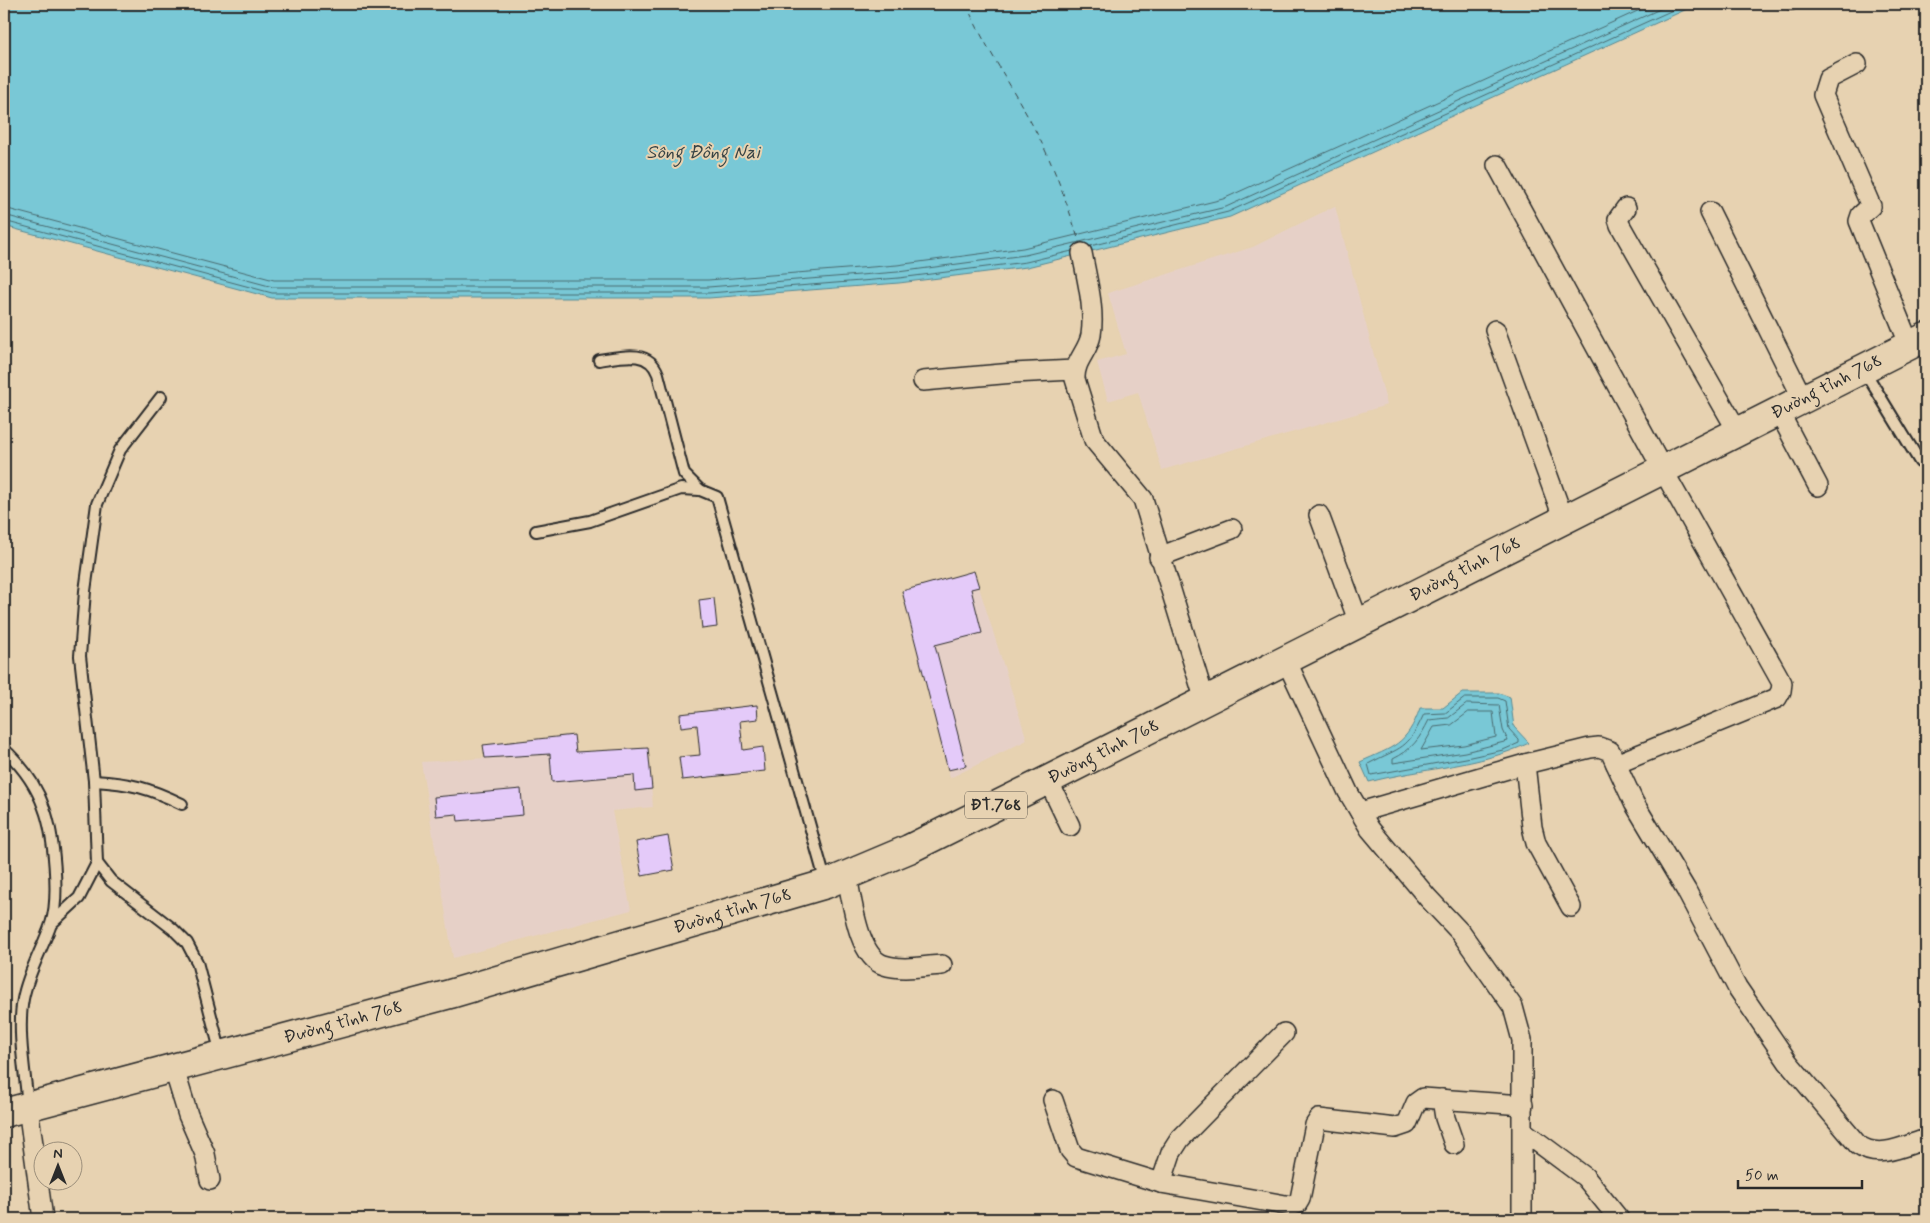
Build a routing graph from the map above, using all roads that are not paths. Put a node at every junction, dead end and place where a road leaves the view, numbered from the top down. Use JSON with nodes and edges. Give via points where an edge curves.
{"nodes":[{"id":1,"x":1857,"y":64,"type":"dead end"},
{"id":2,"x":1497,"y":165,"type":"dead end"},
{"id":3,"x":1626,"y":208,"type":"dead end"},
{"id":4,"x":1710,"y":212,"type":"dead end"},
{"id":5,"x":1082,"y":253,"type":"dead end"},
{"id":6,"x":1495,"y":330,"type":"dead end"},
{"id":7,"x":1918,"y":342,"type":"edge"},
{"id":8,"x":599,"y":360,"type":"dead end"},
{"id":9,"x":1863,"y":369,"type":"junction"},
{"id":10,"x":1074,"y":370,"type":"junction"},
{"id":11,"x":923,"y":381,"type":"dead end"},
{"id":12,"x":161,"y":397,"type":"dead end"},
{"id":13,"x":1803,"y":399,"type":"junction"},
{"id":14,"x":1779,"y":412,"type":"junction"},
{"id":15,"x":1738,"y":432,"type":"junction"},
{"id":16,"x":1920,"y":462,"type":"dead end"},
{"id":17,"x":1663,"y":470,"type":"junction"},
{"id":18,"x":1818,"y":486,"type":"dead end"},
{"id":19,"x":700,"y":490,"type":"junction"},
{"id":20,"x":1319,"y":515,"type":"dead end"},
{"id":21,"x":1564,"y":520,"type":"junction"},
{"id":22,"x":1232,"y":529,"type":"dead end"},
{"id":23,"x":536,"y":531,"type":"dead end"},
{"id":24,"x":1159,"y":557,"type":"junction"},
{"id":25,"x":1359,"y":623,"type":"junction"},
{"id":26,"x":1286,"y":660,"type":"junction"},
{"id":27,"x":1204,"y":701,"type":"junction"},
{"id":28,"x":4,"y":749,"type":"edge"},
{"id":29,"x":1525,"y":764,"type":"junction"},
{"id":30,"x":1616,"y":764,"type":"junction"},
{"id":31,"x":1048,"y":780,"type":"junction"},
{"id":32,"x":94,"y":781,"type":"junction"},
{"id":33,"x":182,"y":804,"type":"dead end"},
{"id":34,"x":1360,"y":812,"type":"junction"},
{"id":35,"x":1070,"y":826,"type":"dead end"},
{"id":36,"x":97,"y":862,"type":"junction"},
{"id":37,"x":837,"y":880,"type":"junction"},
{"id":38,"x":1571,"y":908,"type":"dead end"},
{"id":39,"x":52,"y":922,"type":"junction"},
{"id":40,"x":942,"y":965,"type":"dead end"},
{"id":41,"x":1284,"y":1033,"type":"dead end"},
{"id":42,"x":222,"y":1055,"type":"junction"},
{"id":43,"x":174,"y":1069,"type":"junction"},
{"id":44,"x":1442,"y":1099,"type":"junction"},
{"id":45,"x":1053,"y":1100,"type":"dead end"},
{"id":46,"x":1523,"y":1105,"type":"junction"},
{"id":47,"x":16,"y":1110,"type":"edge"},
{"id":48,"x":1523,"y":1131,"type":"junction"},
{"id":49,"x":1926,"y":1139,"type":"edge"},
{"id":50,"x":1454,"y":1144,"type":"dead end"},
{"id":51,"x":210,"y":1180,"type":"dead end"},
{"id":52,"x":1162,"y":1183,"type":"junction"},
{"id":53,"x":43,"y":1219,"type":"edge"},
{"id":54,"x":1522,"y":1219,"type":"edge"},
{"id":55,"x":1619,"y":1219,"type":"edge"}],
"edges":[{"from":1,"to":7,"type":"street","via":[[1828,80],[1823,95],[1870,204],[1859,220]]},
{"from":2,"to":17,"type":"street"},
{"from":3,"to":15,"type":"street","via":[[1618,219],[1620,226]]},
{"from":4,"to":13,"type":"street"},
{"from":5,"to":10,"type":"street","via":[[1091,309],[1091,336]]},
{"from":6,"to":21,"type":"street"},
{"from":7,"to":9,"type":"main road","name":"Đường tỉnh 768","number":"ĐT.768"},
{"from":8,"to":19,"type":"lane","via":[[640,357],[653,362],[684,474]]},
{"from":9,"to":13,"type":"main road","name":"Đường tỉnh 768","number":"ĐT.768"},
{"from":9,"to":16,"type":"lane"},
{"from":10,"to":11,"type":"street"},
{"from":10,"to":24,"type":"street","via":[[1094,440],[1143,499]]},
{"from":12,"to":32,"type":"lane","via":[[120,450],[97,504],[80,656]]},
{"from":13,"to":14,"type":"main road","name":"Đường tỉnh 768","number":"ĐT.768"},
{"from":14,"to":15,"type":"main road","name":"Đường tỉnh 768","number":"ĐT.768"},
{"from":14,"to":18,"type":"street"},
{"from":15,"to":17,"type":"main road","name":"Đường tỉnh 768","number":"ĐT.768"},
{"from":17,"to":21,"type":"main road","name":"Đường tỉnh 768","number":"ĐT.768"},
{"from":17,"to":30,"type":"street","via":[[1782,683],[1781,691],[1776,698]]},
{"from":19,"to":23,"type":"lane","via":[[682,490],[590,521]]},
{"from":19,"to":37,"type":"lane","via":[[718,497]]},
{"from":20,"to":25,"type":"street"},
{"from":21,"to":25,"type":"main road","name":"Đường tỉnh 768","number":"ĐT.768"},
{"from":22,"to":24,"type":"street"},
{"from":24,"to":27,"type":"street"},
{"from":25,"to":26,"type":"main road","name":"Đường tỉnh 768","number":"ĐT.768"},
{"from":26,"to":27,"type":"main road","name":"Đường tỉnh 768","number":"ĐT.768"},
{"from":26,"to":34,"type":"street"},
{"from":27,"to":31,"type":"main road","name":"Đường tỉnh 768","number":"ĐT.768"},
{"from":28,"to":39,"type":"lane","via":[[20,764],[44,808],[55,875]]},
{"from":29,"to":30,"type":"street","via":[[1590,748],[1610,751]]},
{"from":29,"to":34,"type":"street"},
{"from":29,"to":38,"type":"street","via":[[1536,843]]},
{"from":30,"to":49,"type":"street","via":[[1634,803],[1686,890],[1737,987],[1788,1062],[1867,1152],[1879,1153]]},
{"from":31,"to":35,"type":"street"},
{"from":31,"to":37,"type":"main road","name":"Đường tỉnh 768","number":"ĐT.768"},
{"from":32,"to":33,"type":"lane","via":[[128,783]]},
{"from":32,"to":36,"type":"lane"},
{"from":34,"to":46,"type":"street","via":[[1402,868],[1461,934],[1513,1007],[1522,1040]]},
{"from":36,"to":39,"type":"lane","via":[[79,898]]},
{"from":36,"to":42,"type":"lane","via":[[110,881],[173,929],[186,943],[197,962]]},
{"from":37,"to":40,"type":"street","via":[[869,954],[883,965]]},
{"from":37,"to":42,"type":"main road","name":"Đường tỉnh 768","number":"ĐT.768","via":[[565,961]]},
{"from":39,"to":47,"type":"lane","via":[[30,972],[23,1000]]},
{"from":41,"to":52,"type":"street","via":[[1180,1139],[1171,1153]]},
{"from":42,"to":43,"type":"main road","name":"Đường tỉnh 768","number":"ĐT.768"},
{"from":43,"to":47,"type":"main road","name":"Đường tỉnh 768","number":"ĐT.768"},
{"from":43,"to":51,"type":"street","via":[[205,1154]]},
{"from":44,"to":46,"type":"street"},
{"from":44,"to":50,"type":"street","via":[[1444,1118]]},
{"from":44,"to":52,"type":"street","via":[[1423,1098],[1416,1103],[1407,1124],[1401,1128],[1319,1119],[1300,1199],[1290,1206]]},
{"from":45,"to":52,"type":"street","via":[[1070,1150],[1076,1157]]},
{"from":46,"to":48,"type":"street"},
{"from":47,"to":53,"type":"street"},
{"from":48,"to":54,"type":"street"},
{"from":48,"to":55,"type":"street","via":[[1586,1177]]}]}
